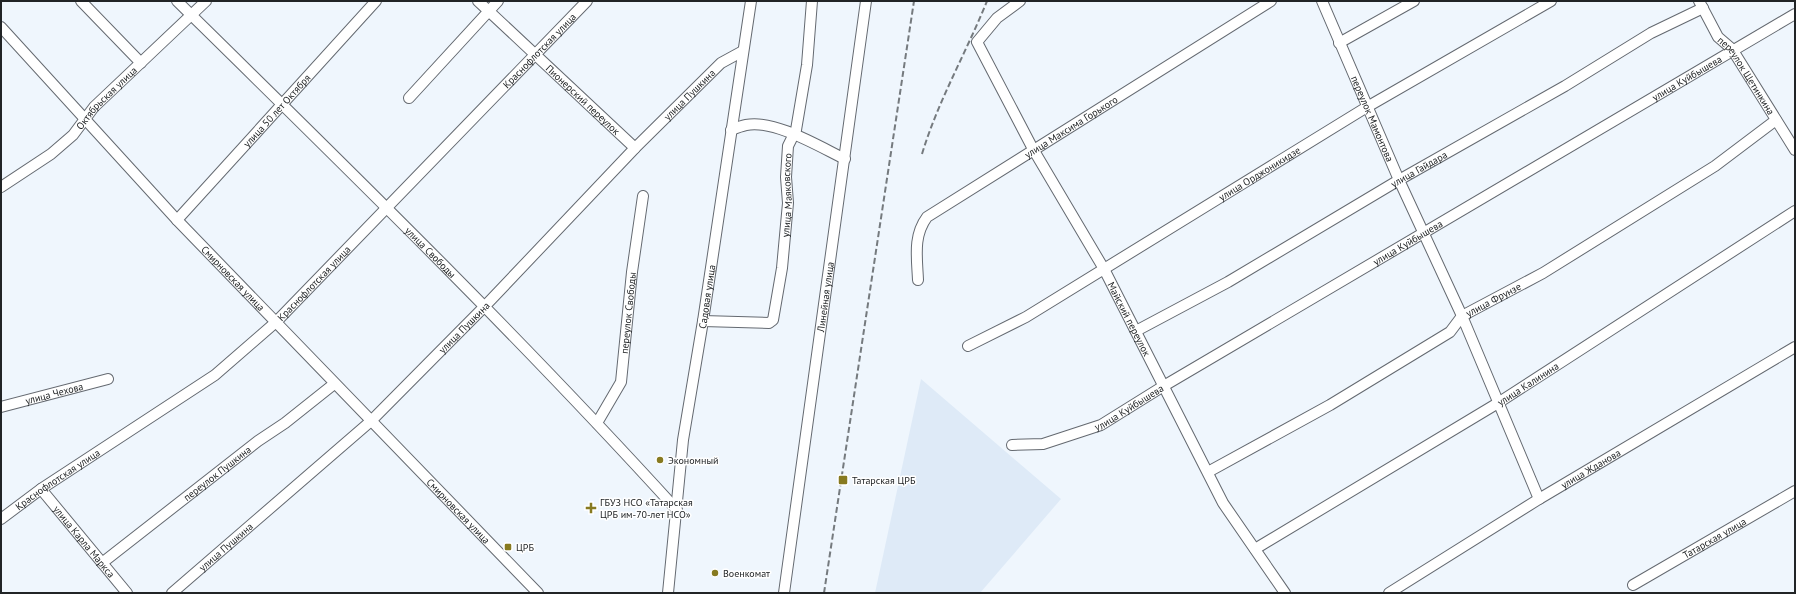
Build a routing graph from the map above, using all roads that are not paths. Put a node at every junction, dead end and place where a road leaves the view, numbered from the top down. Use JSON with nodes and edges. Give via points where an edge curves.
{"nodes":[{"id":1,"x":81,"y":1,"type":"edge"},
{"id":2,"x":177,"y":1,"type":"edge"},
{"id":3,"x":206,"y":1,"type":"edge"},
{"id":4,"x":376,"y":1,"type":"edge"},
{"id":5,"x":478,"y":1,"type":"edge"},
{"id":6,"x":498,"y":1,"type":"edge"},
{"id":7,"x":587,"y":1,"type":"edge"},
{"id":8,"x":751,"y":1,"type":"edge"},
{"id":9,"x":812,"y":1,"type":"edge"},
{"id":10,"x":866,"y":1,"type":"edge"},
{"id":11,"x":1020,"y":1,"type":"edge"},
{"id":12,"x":1271,"y":1,"type":"edge"},
{"id":13,"x":1322,"y":1,"type":"edge"},
{"id":14,"x":1414,"y":1,"type":"edge"},
{"id":15,"x":1551,"y":1,"type":"edge"},
{"id":16,"x":1701,"y":4,"type":"edge"},
{"id":17,"x":489,"y":11,"type":"junction"},
{"id":18,"x":1795,"y":14,"type":"edge"},
{"id":19,"x":191,"y":15,"type":"junction"},
{"id":20,"x":1,"y":27,"type":"edge"},
{"id":21,"x":1339,"y":42,"type":"junction"},
{"id":22,"x":1732,"y":50,"type":"junction"},
{"id":23,"x":743,"y":51,"type":"junction"},
{"id":24,"x":536,"y":54,"type":"junction"},
{"id":25,"x":141,"y":63,"type":"junction"},
{"id":26,"x":409,"y":98,"type":"dead end"},
{"id":27,"x":282,"y":105,"type":"junction"},
{"id":28,"x":1367,"y":107,"type":"junction"},
{"id":29,"x":86,"y":119,"type":"junction"},
{"id":30,"x":1776,"y":120,"type":"junction"},
{"id":31,"x":731,"y":130,"type":"junction"},
{"id":32,"x":794,"y":135,"type":"junction"},
{"id":33,"x":635,"y":148,"type":"junction"},
{"id":34,"x":1033,"y":149,"type":"junction"},
{"id":35,"x":1795,"y":150,"type":"edge"},
{"id":36,"x":845,"y":159,"type":"junction"},
{"id":37,"x":1399,"y":180,"type":"junction"},
{"id":38,"x":1,"y":187,"type":"edge"},
{"id":39,"x":643,"y":196,"type":"dead end"},
{"id":40,"x":387,"y":208,"type":"junction"},
{"id":41,"x":1795,"y":211,"type":"edge"},
{"id":42,"x":177,"y":220,"type":"junction"},
{"id":43,"x":1425,"y":233,"type":"junction"},
{"id":44,"x":1104,"y":269,"type":"junction"},
{"id":45,"x":918,"y":280,"type":"dead end"},
{"id":46,"x":485,"y":306,"type":"junction"},
{"id":47,"x":1462,"y":316,"type":"junction"},
{"id":48,"x":703,"y":321,"type":"junction"},
{"id":49,"x":276,"y":322,"type":"junction"},
{"id":50,"x":1136,"y":331,"type":"junction"},
{"id":51,"x":968,"y":346,"type":"dead end"},
{"id":52,"x":1795,"y":347,"type":"edge"},
{"id":53,"x":108,"y":379,"type":"dead end"},
{"id":54,"x":334,"y":384,"type":"junction"},
{"id":55,"x":1162,"y":387,"type":"junction"},
{"id":56,"x":1498,"y":403,"type":"junction"},
{"id":57,"x":1,"y":407,"type":"edge"},
{"id":58,"x":371,"y":421,"type":"junction"},
{"id":59,"x":597,"y":423,"type":"junction"},
{"id":60,"x":1012,"y":445,"type":"dead end"},
{"id":61,"x":1208,"y":472,"type":"junction"},
{"id":62,"x":41,"y":489,"type":"junction"},
{"id":63,"x":1795,"y":491,"type":"edge"},
{"id":64,"x":1539,"y":499,"type":"junction"},
{"id":65,"x":677,"y":510,"type":"junction"},
{"id":66,"x":1,"y":519,"type":"edge"},
{"id":67,"x":1255,"y":549,"type":"junction"},
{"id":68,"x":102,"y":563,"type":"junction"},
{"id":69,"x":1633,"y":585,"type":"dead end"},
{"id":70,"x":179,"y":591,"type":"edge"},
{"id":71,"x":127,"y":593,"type":"edge"},
{"id":72,"x":538,"y":593,"type":"edge"},
{"id":73,"x":668,"y":593,"type":"edge"},
{"id":74,"x":784,"y":593,"type":"edge"},
{"id":75,"x":1286,"y":593,"type":"edge"},
{"id":76,"x":1389,"y":593,"type":"edge"}],
"edges":[{"from":1,"to":25,"type":"street"},
{"from":2,"to":19,"type":"street","name":"улица Свободы"},
{"from":3,"to":19,"type":"street","name":"Октябрьская улица"},
{"from":4,"to":27,"type":"street","name":"улица 50 лет Октября"},
{"from":5,"to":17,"type":"street","name":"Пионерский переулок"},
{"from":6,"to":17,"type":"street"},
{"from":7,"to":24,"type":"street","name":"Краснофлотская улица"},
{"from":8,"to":23,"type":"street","name":"Садовая улица"},
{"from":9,"to":32,"type":"street","name":"улица Маяковского","via":[[807,65]]},
{"from":10,"to":36,"type":"street","name":"Линейная улица"},
{"from":11,"to":34,"type":"street","name":"Майский переулок","via":[[997,18],[977,42]]},
{"from":12,"to":34,"type":"street","name":"улица Максима Горького"},
{"from":13,"to":21,"type":"street","name":"переулок Мамонтова"},
{"from":14,"to":21,"type":"street"},
{"from":15,"to":28,"type":"street","name":"улица Орджоникидзе"},
{"from":16,"to":22,"type":"street","name":"переулок Щетинкина","via":[[1718,37]]},
{"from":16,"to":37,"type":"street","name":"улица Гайдара","via":[[1565,86]]},
{"from":17,"to":24,"type":"street","name":"Пионерский переулок"},
{"from":17,"to":26,"type":"street"},
{"from":18,"to":22,"type":"street","name":"улица Куйбышева"},
{"from":19,"to":25,"type":"street","name":"Октябрьская улица"},
{"from":19,"to":27,"type":"street","name":"улица Свободы"},
{"from":20,"to":29,"type":"street","name":"Смирновская улица"},
{"from":21,"to":28,"type":"street","name":"переулок Мамонтова"},
{"from":22,"to":30,"type":"street","name":"переулок Щетинкина"},
{"from":22,"to":43,"type":"street","name":"улица Куйбышева"},
{"from":23,"to":31,"type":"street","name":"Садовая улица"},
{"from":23,"to":33,"type":"street","name":"улица Пушкина","via":[[721,63]]},
{"from":24,"to":33,"type":"street","name":"Пионерский переулок"},
{"from":24,"to":40,"type":"street","name":"Краснофлотская улица"},
{"from":25,"to":29,"type":"street","name":"Октябрьская улица","via":[[94,107]]},
{"from":27,"to":40,"type":"street","name":"улица Свободы"},
{"from":27,"to":42,"type":"street","name":"улица 50 лет Октября"},
{"from":28,"to":37,"type":"street","name":"переулок Мамонтова"},
{"from":28,"to":44,"type":"street","name":"улица Орджоникидзе"},
{"from":29,"to":38,"type":"street","name":"Октябрьская улица","via":[[73,135],[51,154]]},
{"from":29,"to":42,"type":"street","name":"Смирновская улица"},
{"from":30,"to":35,"type":"street","name":"переулок Щетинкина"},
{"from":30,"to":47,"type":"street","name":"улица Фрунзе","via":[[1709,170],[1543,273]]},
{"from":31,"to":32,"type":"street","via":[[760,124]]},
{"from":31,"to":48,"type":"street","name":"Садовая улица"},
{"from":32,"to":36,"type":"street"},
{"from":32,"to":48,"type":"street","name":"улица Маяковского","via":[[788,146],[788,203],[782,268],[773,320],[768,323]]},
{"from":33,"to":46,"type":"street","name":"улица Пушкина"},
{"from":34,"to":44,"type":"street","name":"Майский переулок"},
{"from":34,"to":45,"type":"street","name":"улица Максима Горького","via":[[927,217],[920,226],[916,241]]},
{"from":36,"to":74,"type":"street","name":"Линейная улица"},
{"from":37,"to":43,"type":"street","name":"переулок Мамонтова"},
{"from":37,"to":50,"type":"street","name":"улица Гайдара","via":[[1228,282]]},
{"from":39,"to":59,"type":"street","name":"переулок Свободы","via":[[621,382]]},
{"from":40,"to":46,"type":"street","name":"улица Свободы"},
{"from":40,"to":49,"type":"street","name":"Краснофлотская улица"},
{"from":41,"to":56,"type":"street","name":"улица Калинина"},
{"from":42,"to":49,"type":"street","name":"Смирновская улица"},
{"from":43,"to":47,"type":"street","name":"переулок Мамонтова"},
{"from":43,"to":55,"type":"street","name":"улица Куйбышева"},
{"from":44,"to":50,"type":"street","name":"Майский переулок"},
{"from":44,"to":51,"type":"street","name":"улица Орджоникидзе","via":[[1026,317]]},
{"from":46,"to":58,"type":"street","name":"улица Пушкина"},
{"from":46,"to":59,"type":"street","name":"улица Свободы"},
{"from":47,"to":56,"type":"street","name":"переулок Мамонтова"},
{"from":47,"to":61,"type":"street","name":"улица Фрунзе","via":[[1450,332],[1330,405]]},
{"from":48,"to":65,"type":"street","name":"Садовая улица","via":[[683,440]]},
{"from":49,"to":54,"type":"street","name":"Смирновская улица"},
{"from":49,"to":62,"type":"street","name":"Краснофлотская улица","via":[[215,375]]},
{"from":50,"to":55,"type":"street","name":"Майский переулок"},
{"from":52,"to":64,"type":"street","name":"улица Жданова"},
{"from":53,"to":57,"type":"street","name":"улица Чехова"},
{"from":54,"to":58,"type":"street","name":"Смирновская улица"},
{"from":54,"to":68,"type":"street","name":"переулок Пушкина","via":[[285,423],[258,440]]},
{"from":55,"to":60,"type":"street","name":"улица Куйбышева","via":[[1101,425],[1043,444]]},
{"from":55,"to":61,"type":"street","name":"Майский переулок"},
{"from":56,"to":64,"type":"street","name":"переулок Мамонтова"},
{"from":56,"to":67,"type":"street","name":"улица Калинина"},
{"from":58,"to":70,"type":"street","name":"улица Пушкина"},
{"from":58,"to":72,"type":"street","name":"Смирновская улица"},
{"from":59,"to":65,"type":"street","name":"улица Свободы"},
{"from":61,"to":67,"type":"street","name":"Майский переулок","via":[[1223,503]]},
{"from":62,"to":66,"type":"street","name":"Краснофлотская улица"},
{"from":62,"to":68,"type":"street","name":"улица Карла Маркса"},
{"from":63,"to":69,"type":"street","name":"Татарская улица"},
{"from":64,"to":76,"type":"street","name":"улица Жданова"},
{"from":65,"to":73,"type":"street","name":"Садовая улица"},
{"from":67,"to":75,"type":"street","name":"Майский переулок"},
{"from":68,"to":71,"type":"street","name":"улица Карла Маркса"}]}
